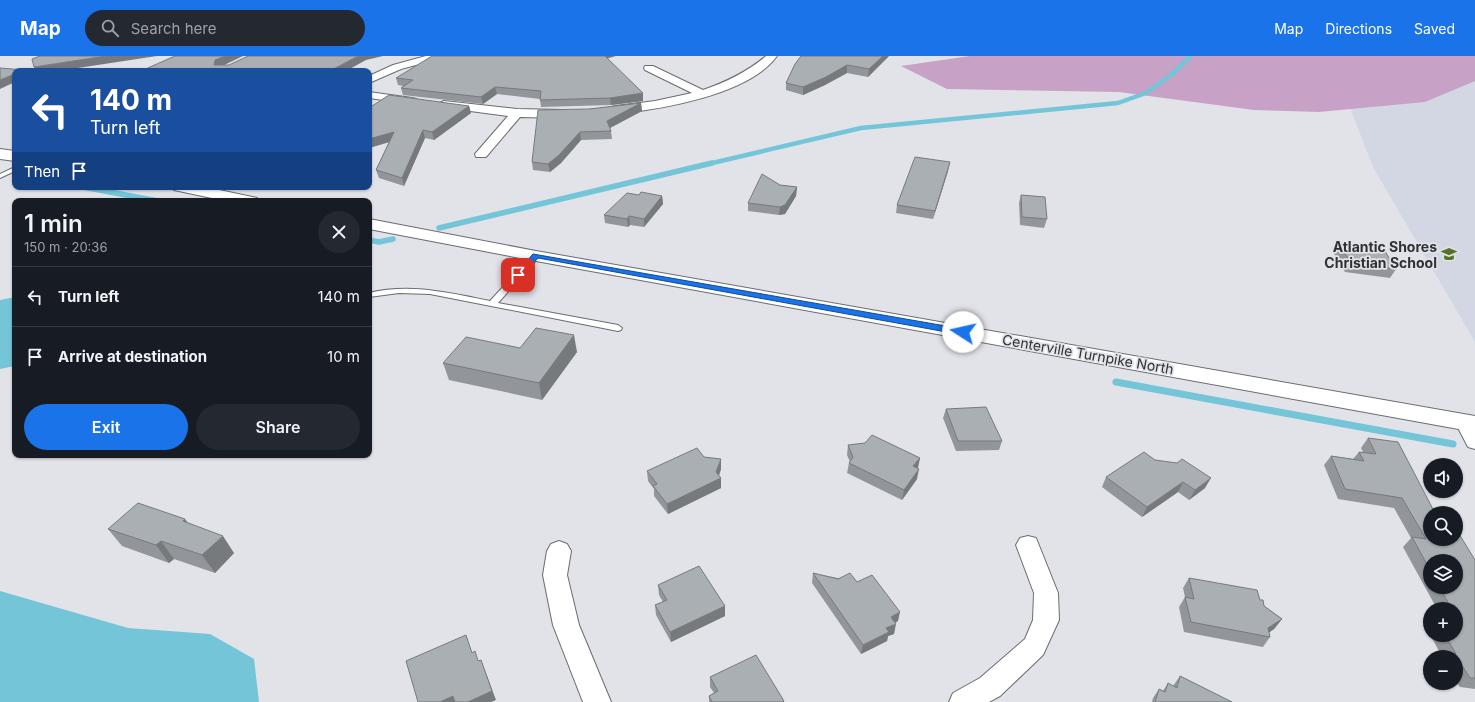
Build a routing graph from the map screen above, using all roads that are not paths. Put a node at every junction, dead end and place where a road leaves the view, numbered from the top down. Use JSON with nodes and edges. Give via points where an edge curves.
{"nodes":[{"id":1,"x":438,"y":56,"type":"edge"},
{"id":2,"x":772,"y":56,"type":"edge"},
{"id":3,"x":649,"y":68,"type":"dead end"},
{"id":4,"x":372,"y":79,"type":"edge"},
{"id":5,"x":701,"y":94,"type":"junction"},
{"id":6,"x":372,"y":95,"type":"edge"},
{"id":7,"x":606,"y":111,"type":"edge"},
{"id":8,"x":517,"y":113,"type":"junction"},
{"id":9,"x":575,"y":113,"type":"edge"},
{"id":10,"x":0,"y":154,"type":"edge"},
{"id":11,"x":481,"y":154,"type":"dead end"},
{"id":12,"x":12,"y":156,"type":"edge"},
{"id":13,"x":12,"y":170,"type":"edge"},
{"id":14,"x":0,"y":176,"type":"edge"},
{"id":15,"x":195,"y":190,"type":"edge"},
{"id":16,"x":235,"y":198,"type":"edge"},
{"id":17,"x":372,"y":225,"type":"edge"},
{"id":18,"x":536,"y":256,"type":"junction"},
{"id":19,"x":372,"y":294,"type":"edge"},
{"id":20,"x":492,"y":304,"type":"junction"},
{"id":21,"x":618,"y":328,"type":"dead end"},
{"id":22,"x":1470,"y":423,"type":"edge"},
{"id":23,"x":1475,"y":442,"type":"edge"},
{"id":24,"x":1028,"y":545,"type":"dead end"},
{"id":25,"x":559,"y":551,"type":"dead end"},
{"id":26,"x":597,"y":702,"type":"edge"},
{"id":27,"x":963,"y":702,"type":"edge"}],
"edges":[{"from":1,"to":4,"type":"street","via":[[397,67]]},
{"from":2,"to":5,"type":"street","via":[[766,63],[745,76]]},
{"from":3,"to":5,"type":"street"},
{"from":5,"to":7,"type":"street","via":[[648,106]]},
{"from":6,"to":8,"type":"street"},
{"from":8,"to":9,"type":"street"},
{"from":8,"to":11,"type":"street"},
{"from":10,"to":12,"type":"main road"},
{"from":13,"to":14,"type":"lane"},
{"from":15,"to":16,"type":"main road"},
{"from":17,"to":18,"type":"main road","name":"Centerville Turnpike North"},
{"from":18,"to":20,"type":"lane"},
{"from":18,"to":22,"type":"main road","name":"Centerville Turnpike North"},
{"from":19,"to":20,"type":"lane","via":[[413,289]]},
{"from":20,"to":21,"type":"lane"},
{"from":22,"to":23,"type":"street"},
{"from":24,"to":27,"type":"street","via":[[1046,592],[1046,620],[1034,646],[990,687]]},
{"from":25,"to":26,"type":"street","via":[[555,575],[566,625]]}]}
